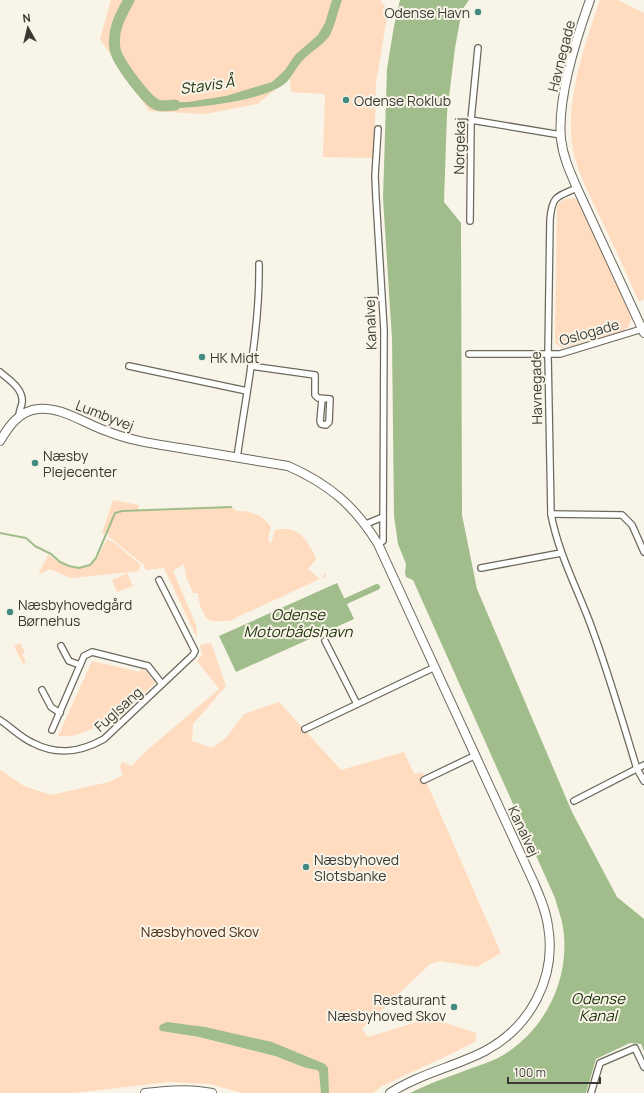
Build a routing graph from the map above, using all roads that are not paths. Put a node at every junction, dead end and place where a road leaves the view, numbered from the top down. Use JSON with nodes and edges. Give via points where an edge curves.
{"nodes":[{"id":1,"x":590,"y":0,"type":"edge"},
{"id":2,"x":478,"y":48,"type":"dead end"},
{"id":3,"x":471,"y":120,"type":"junction"},
{"id":4,"x":378,"y":129,"type":"dead end"},
{"id":5,"x":561,"y":135,"type":"junction"},
{"id":6,"x":576,"y":188,"type":"junction"},
{"id":7,"x":470,"y":221,"type":"dead end"},
{"id":8,"x":259,"y":264,"type":"dead end"},
{"id":9,"x":643,"y":331,"type":"edge"},
{"id":10,"x":469,"y":354,"type":"dead end"},
{"id":11,"x":548,"y":355,"type":"junction"},
{"id":12,"x":129,"y":366,"type":"dead end"},
{"id":13,"x":251,"y":366,"type":"junction"},
{"id":14,"x":0,"y":372,"type":"edge"},
{"id":15,"x":246,"y":391,"type":"junction"},
{"id":16,"x":322,"y":399,"type":"dead end"},
{"id":17,"x":19,"y":416,"type":"junction"},
{"id":18,"x":0,"y":441,"type":"edge"},
{"id":19,"x":237,"y":458,"type":"junction"},
{"id":20,"x":551,"y":514,"type":"junction"},
{"id":21,"x":383,"y":517,"type":"junction"},
{"id":22,"x":366,"y":524,"type":"junction"},
{"id":23,"x":378,"y":544,"type":"junction"},
{"id":24,"x":561,"y":552,"type":"junction"},
{"id":25,"x":644,"y":552,"type":"edge"},
{"id":26,"x":481,"y":568,"type":"dead end"},
{"id":27,"x":159,"y":580,"type":"dead end"},
{"id":28,"x":325,"y":641,"type":"dead end"},
{"id":29,"x":61,"y":646,"type":"dead end"},
{"id":30,"x":80,"y":665,"type":"junction"},
{"id":31,"x":435,"y":667,"type":"junction"},
{"id":32,"x":162,"y":684,"type":"junction"},
{"id":33,"x":42,"y":690,"type":"dead end"},
{"id":34,"x":357,"y":704,"type":"junction"},
{"id":35,"x":60,"y":712,"type":"junction"},
{"id":36,"x":0,"y":720,"type":"edge"},
{"id":37,"x":305,"y":729,"type":"dead end"},
{"id":38,"x":52,"y":730,"type":"dead end"},
{"id":39,"x":476,"y":755,"type":"junction"},
{"id":40,"x":644,"y":765,"type":"edge"},
{"id":41,"x":637,"y":769,"type":"junction"},
{"id":42,"x":424,"y":780,"type":"dead end"},
{"id":43,"x":644,"y":781,"type":"edge"},
{"id":44,"x":574,"y":801,"type":"dead end"},
{"id":45,"x":644,"y":1067,"type":"edge"},
{"id":46,"x":145,"y":1093,"type":"edge"},
{"id":47,"x":212,"y":1093,"type":"edge"},
{"id":48,"x":390,"y":1093,"type":"edge"},
{"id":49,"x":591,"y":1093,"type":"edge"}],
"edges":[{"from":1,"to":5,"type":"street","name":"Havnegade","via":[[564,91]]},
{"from":2,"to":3,"type":"street","name":"Norgekaj"},
{"from":3,"to":5,"type":"street"},
{"from":3,"to":7,"type":"street","name":"Norgekaj"},
{"from":4,"to":21,"type":"street","name":"Kanalvej","via":[[375,176],[384,330]]},
{"from":5,"to":6,"type":"street","name":"Havnegade","via":[[564,154]]},
{"from":6,"to":9,"type":"street"},
{"from":6,"to":11,"type":"street","name":"Havnegade","via":[[554,199],[551,206]]},
{"from":8,"to":13,"type":"street"},
{"from":9,"to":11,"type":"street","name":"Oslogade"},
{"from":10,"to":11,"type":"street","name":"Oslogade"},
{"from":11,"to":20,"type":"street","name":"Havnegade"},
{"from":12,"to":15,"type":"street"},
{"from":13,"to":15,"type":"street"},
{"from":13,"to":16,"type":"street","via":[[315,375],[315,396]]},
{"from":14,"to":17,"type":"street","via":[[18,388],[22,396]]},
{"from":15,"to":19,"type":"street"},
{"from":17,"to":18,"type":"street","via":[[8,426]]},
{"from":17,"to":19,"type":"street","name":"Lumbyvej","via":[[36,409],[58,410],[109,433],[135,440]]},
{"from":19,"to":22,"type":"street","name":"Lumbyvej","via":[[288,466],[309,476],[343,500]]},
{"from":20,"to":24,"type":"street","name":"Havnegade"},
{"from":20,"to":25,"type":"street","via":[[622,515],[632,525]]},
{"from":21,"to":22,"type":"street"},
{"from":21,"to":23,"type":"street","name":"Kanalvej","via":[[383,541]]},
{"from":22,"to":23,"type":"street","name":"Lumbyvej"},
{"from":23,"to":31,"type":"street","name":"Kanalvej"},
{"from":24,"to":26,"type":"street"},
{"from":24,"to":41,"type":"street","name":"Havnegade","via":[[598,644]]},
{"from":27,"to":32,"type":"street","name":"Fuglsang","via":[[195,651]]},
{"from":28,"to":34,"type":"street"},
{"from":29,"to":30,"type":"street","via":[[69,661]]},
{"from":30,"to":32,"type":"street","name":"Fuglsang","via":[[84,656],[92,652],[148,666]]},
{"from":30,"to":35,"type":"street","name":"Fuglsang"},
{"from":31,"to":34,"type":"street"},
{"from":31,"to":39,"type":"street","name":"Kanalvej"},
{"from":32,"to":36,"type":"street","name":"Fuglsang","via":[[104,739],[79,750],[48,749],[32,743]]},
{"from":33,"to":35,"type":"street","via":[[51,707]]},
{"from":34,"to":37,"type":"street"},
{"from":35,"to":38,"type":"street","name":"Fuglsang"},
{"from":39,"to":42,"type":"street"},
{"from":39,"to":48,"type":"street","name":"Kanalvej","via":[[541,900],[550,942],[547,972],[537,1000],[511,1034],[483,1052],[412,1080]]},
{"from":40,"to":41,"type":"street"},
{"from":41,"to":43,"type":"street","name":"Havnegade"},
{"from":41,"to":44,"type":"street"},
{"from":45,"to":49,"type":"street","via":[[635,1048],[600,1063]]},
{"from":46,"to":47,"type":"street","via":[[178,1090]]}]}
